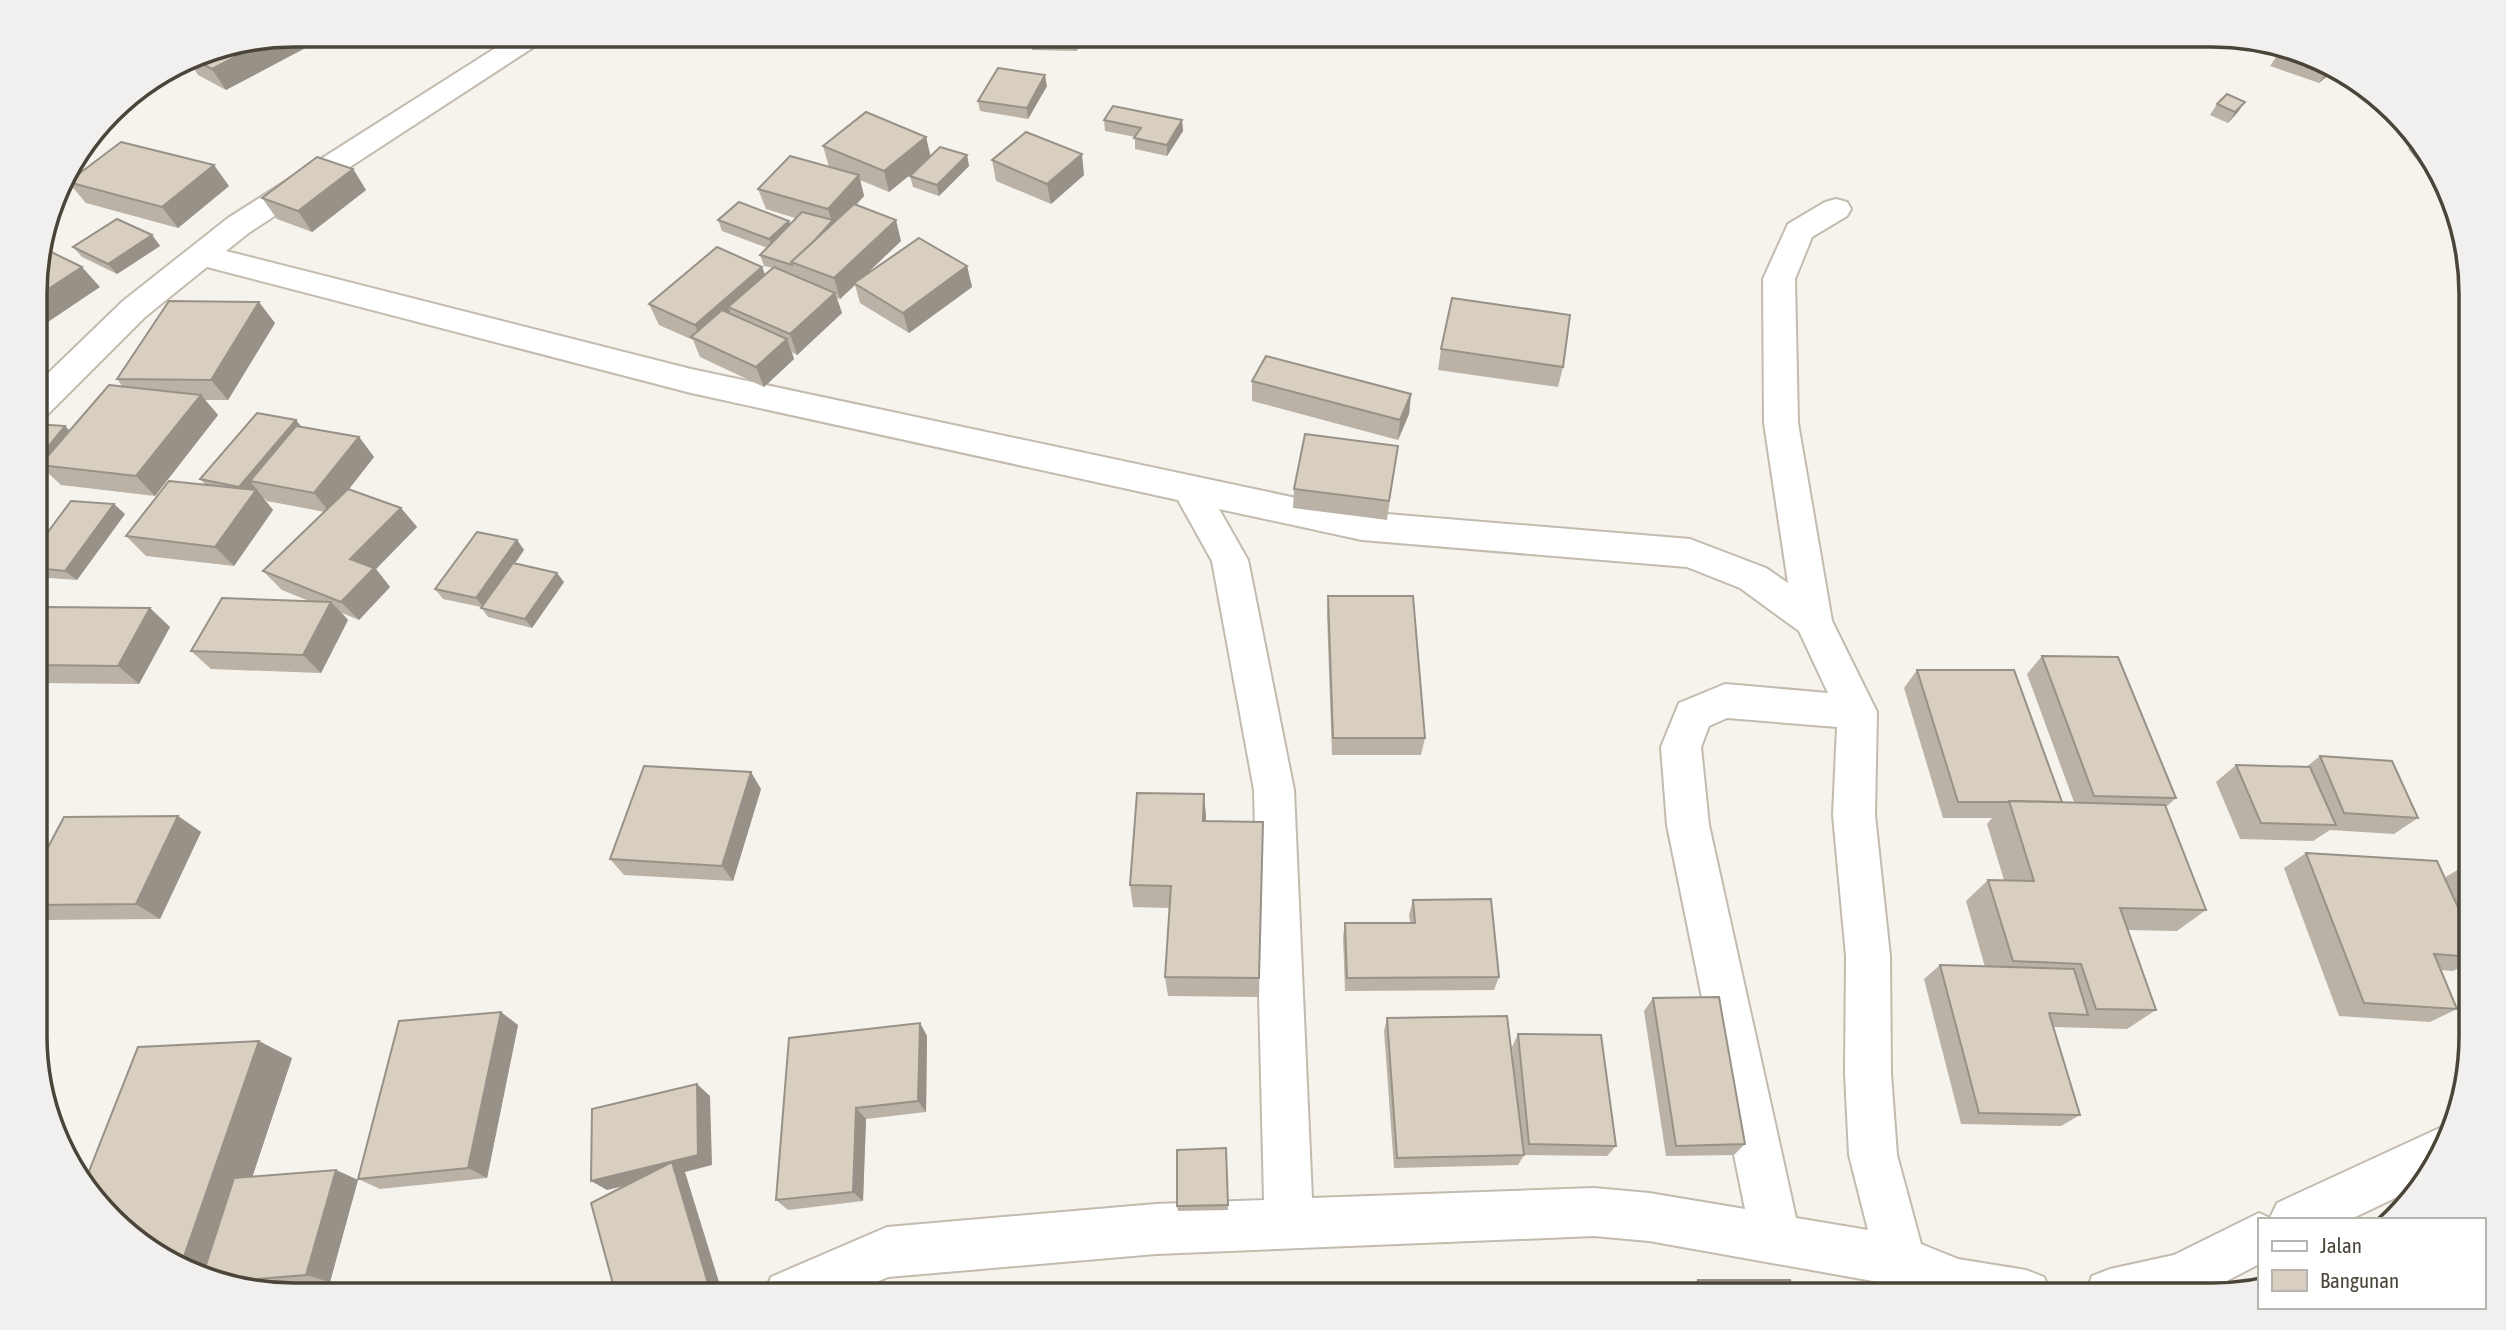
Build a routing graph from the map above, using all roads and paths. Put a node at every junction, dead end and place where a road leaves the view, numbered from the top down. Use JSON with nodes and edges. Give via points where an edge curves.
{"nodes":[{"id":1,"x":514,"y":48,"type":"edge"},
{"id":2,"x":1836,"y":209,"type":"dead end"},
{"id":3,"x":200,"y":255,"type":"junction"},
{"id":4,"x":48,"y":393,"type":"edge"},
{"id":5,"x":1189,"y":489,"type":"junction"},
{"id":6,"x":1813,"y":621,"type":"junction"},
{"id":7,"x":1857,"y":712,"type":"junction"},
{"id":8,"x":2426,"y":1158,"type":"edge"},
{"id":9,"x":2298,"y":1218,"type":"edge"},
{"id":10,"x":1289,"y":1224,"type":"junction"},
{"id":11,"x":1776,"y":1239,"type":"junction"},
{"id":12,"x":2258,"y":1239,"type":"edge"},
{"id":13,"x":1901,"y":1261,"type":"junction"},
{"id":14,"x":1953,"y":1282,"type":"edge"},
{"id":15,"x":2166,"y":1282,"type":"edge"},
{"id":16,"x":817,"y":1283,"type":"edge"}],
"edges":[{"from":1,"to":3,"type":"street","via":[[269,204]]},
{"from":2,"to":6,"type":"street","via":[[1799,231],[1779,279],[1781,423]]},
{"from":3,"to":4,"type":"street","via":[[134,309]]},
{"from":3,"to":5,"type":"street","via":[[691,381]]},
{"from":5,"to":6,"type":"street","via":[[1362,526],[1689,553],[1753,578]]},
{"from":5,"to":10,"type":"street","via":[[1230,560],[1274,790]]},
{"from":6,"to":7,"type":"street"},
{"from":7,"to":11,"type":"street","via":[[1725,701],[1693,715],[1681,747],[1688,825]]},
{"from":7,"to":13,"type":"street","via":[[1854,815],[1868,956],[1873,1155]]},
{"from":8,"to":9,"type":"street"},
{"from":10,"to":11,"type":"street","via":[[1594,1212]]},
{"from":10,"to":16,"type":"street","via":[[1156,1229],[887,1252]]},
{"from":11,"to":13,"type":"street"},
{"from":12,"to":15,"type":"street"},
{"from":13,"to":14,"type":"street"}]}
